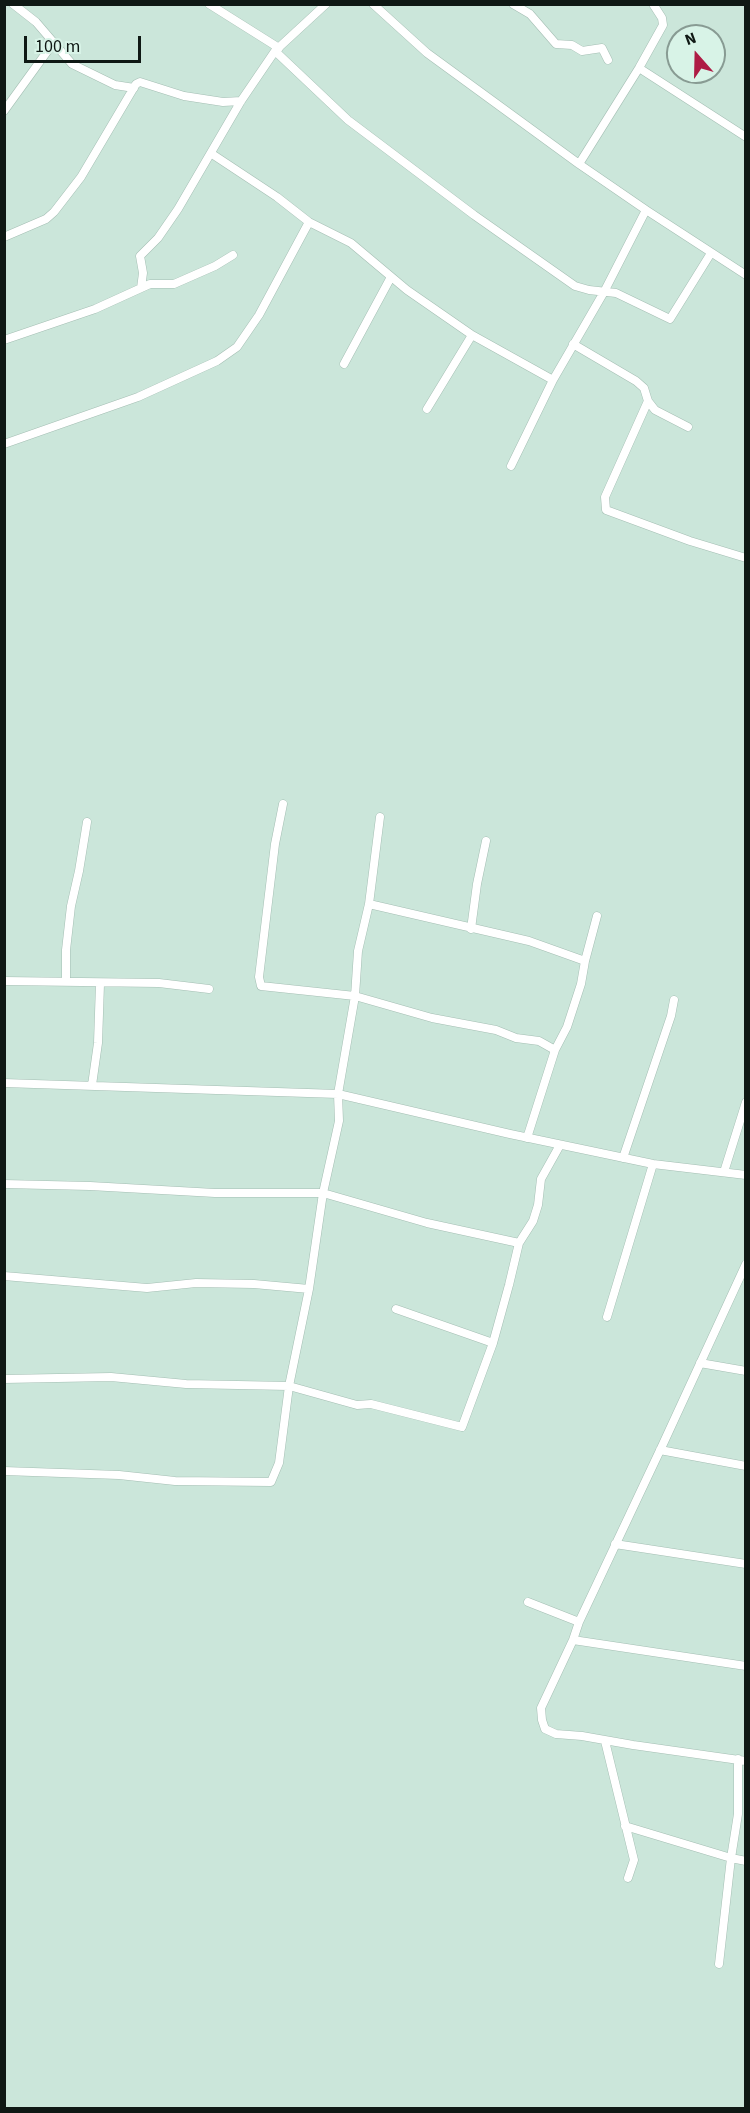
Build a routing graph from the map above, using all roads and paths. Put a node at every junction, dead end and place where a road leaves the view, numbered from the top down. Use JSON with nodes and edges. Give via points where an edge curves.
{"nodes":[{"id":1,"x":13,"y":4,"type":"edge"},
{"id":2,"x":209,"y":4,"type":"edge"},
{"id":3,"x":326,"y":4,"type":"edge"},
{"id":4,"x":373,"y":4,"type":"edge"},
{"id":5,"x":513,"y":4,"type":"edge"},
{"id":6,"x":652,"y":4,"type":"edge"},
{"id":7,"x":54,"y":42,"type":"junction"},
{"id":8,"x":277,"y":50,"type":"junction"},
{"id":9,"x":608,"y":60,"type":"dead end"},
{"id":10,"x":639,"y":68,"type":"junction"},
{"id":11,"x":134,"y":88,"type":"junction"},
{"id":12,"x":241,"y":101,"type":"junction"},
{"id":13,"x":4,"y":111,"type":"edge"},
{"id":14,"x":746,"y":137,"type":"edge"},
{"id":15,"x":212,"y":154,"type":"junction"},
{"id":16,"x":579,"y":164,"type":"junction"},
{"id":17,"x":646,"y":210,"type":"junction"},
{"id":18,"x":309,"y":222,"type":"junction"},
{"id":19,"x":4,"y":237,"type":"edge"},
{"id":20,"x":711,"y":253,"type":"junction"},
{"id":21,"x":233,"y":255,"type":"dead end"},
{"id":22,"x":746,"y":274,"type":"edge"},
{"id":23,"x":391,"y":276,"type":"junction"},
{"id":24,"x":141,"y":288,"type":"junction"},
{"id":25,"x":604,"y":292,"type":"junction"},
{"id":26,"x":472,"y":335,"type":"junction"},
{"id":27,"x":4,"y":340,"type":"edge"},
{"id":28,"x":573,"y":344,"type":"junction"},
{"id":29,"x":344,"y":364,"type":"dead end"},
{"id":30,"x":553,"y":381,"type":"junction"},
{"id":31,"x":648,"y":401,"type":"junction"},
{"id":32,"x":426,"y":409,"type":"dead end"},
{"id":33,"x":688,"y":427,"type":"dead end"},
{"id":34,"x":4,"y":444,"type":"edge"},
{"id":35,"x":511,"y":466,"type":"dead end"},
{"id":36,"x":746,"y":558,"type":"edge"},
{"id":37,"x":283,"y":804,"type":"dead end"},
{"id":38,"x":380,"y":817,"type":"dead end"},
{"id":39,"x":87,"y":822,"type":"dead end"},
{"id":40,"x":486,"y":841,"type":"dead end"},
{"id":41,"x":369,"y":904,"type":"junction"},
{"id":42,"x":597,"y":916,"type":"dead end"},
{"id":43,"x":471,"y":929,"type":"junction"},
{"id":44,"x":585,"y":961,"type":"junction"},
{"id":45,"x":4,"y":981,"type":"edge"},
{"id":46,"x":66,"y":981,"type":"junction"},
{"id":47,"x":100,"y":984,"type":"junction"},
{"id":48,"x":209,"y":989,"type":"dead end"},
{"id":49,"x":355,"y":996,"type":"junction"},
{"id":50,"x":674,"y":1000,"type":"dead end"},
{"id":51,"x":555,"y":1050,"type":"junction"},
{"id":52,"x":4,"y":1083,"type":"edge"},
{"id":53,"x":92,"y":1085,"type":"junction"},
{"id":54,"x":338,"y":1094,"type":"junction"},
{"id":55,"x":746,"y":1102,"type":"edge"},
{"id":56,"x":527,"y":1138,"type":"junction"},
{"id":57,"x":560,"y":1145,"type":"junction"},
{"id":58,"x":623,"y":1158,"type":"junction"},
{"id":59,"x":653,"y":1164,"type":"junction"},
{"id":60,"x":724,"y":1172,"type":"junction"},
{"id":61,"x":746,"y":1174,"type":"edge"},
{"id":62,"x":4,"y":1184,"type":"edge"},
{"id":63,"x":323,"y":1193,"type":"junction"},
{"id":64,"x":519,"y":1243,"type":"junction"},
{"id":65,"x":744,"y":1269,"type":"edge"},
{"id":66,"x":4,"y":1276,"type":"edge"},
{"id":67,"x":309,"y":1289,"type":"junction"},
{"id":68,"x":396,"y":1309,"type":"dead end"},
{"id":69,"x":607,"y":1317,"type":"dead end"},
{"id":70,"x":493,"y":1342,"type":"junction"},
{"id":71,"x":700,"y":1363,"type":"junction"},
{"id":72,"x":746,"y":1371,"type":"edge"},
{"id":73,"x":4,"y":1379,"type":"edge"},
{"id":74,"x":290,"y":1386,"type":"junction"},
{"id":75,"x":660,"y":1450,"type":"junction"},
{"id":76,"x":746,"y":1466,"type":"edge"},
{"id":77,"x":4,"y":1471,"type":"edge"},
{"id":78,"x":615,"y":1544,"type":"junction"},
{"id":79,"x":746,"y":1564,"type":"edge"},
{"id":80,"x":528,"y":1602,"type":"dead end"},
{"id":81,"x":579,"y":1622,"type":"junction"},
{"id":82,"x":573,"y":1640,"type":"junction"},
{"id":83,"x":746,"y":1666,"type":"edge"},
{"id":84,"x":605,"y":1741,"type":"junction"},
{"id":85,"x":742,"y":1760,"type":"edge"},
{"id":86,"x":626,"y":1826,"type":"junction"},
{"id":87,"x":730,"y":1858,"type":"junction"},
{"id":88,"x":746,"y":1861,"type":"edge"},
{"id":89,"x":628,"y":1878,"type":"dead end"},
{"id":90,"x":719,"y":1964,"type":"dead end"}],
"edges":[{"from":1,"to":7,"type":"street"},
{"from":2,"to":8,"type":"street"},
{"from":3,"to":8,"type":"street"},
{"from":4,"to":16,"type":"street","via":[[427,53]]},
{"from":5,"to":9,"type":"street","via":[[530,14],[556,44],[572,45],[582,51],[602,48]]},
{"from":6,"to":10,"type":"street","via":[[663,25]]},
{"from":7,"to":11,"type":"street","via":[[72,64],[115,85]]},
{"from":7,"to":13,"type":"street"},
{"from":8,"to":12,"type":"street"},
{"from":8,"to":25,"type":"street","via":[[348,120],[474,215],[574,286]]},
{"from":10,"to":14,"type":"street"},
{"from":10,"to":16,"type":"street"},
{"from":11,"to":12,"type":"street","via":[[140,82],[184,96]]},
{"from":11,"to":19,"type":"street","via":[[81,177],[54,212]]},
{"from":12,"to":15,"type":"street"},
{"from":15,"to":18,"type":"street"},
{"from":15,"to":24,"type":"street","via":[[165,228],[140,256]]},
{"from":16,"to":17,"type":"street"},
{"from":17,"to":20,"type":"street"},
{"from":17,"to":25,"type":"street"},
{"from":18,"to":23,"type":"street","via":[[351,243]]},
{"from":18,"to":34,"type":"street","via":[[259,315],[237,347],[224,357],[138,397]]},
{"from":20,"to":22,"type":"street"},
{"from":20,"to":25,"type":"street","via":[[670,319],[616,293]]},
{"from":21,"to":24,"type":"street","via":[[174,284]]},
{"from":23,"to":26,"type":"street"},
{"from":23,"to":29,"type":"street"},
{"from":24,"to":27,"type":"street","via":[[95,309]]},
{"from":25,"to":28,"type":"street"},
{"from":26,"to":30,"type":"street"},
{"from":26,"to":32,"type":"street"},
{"from":28,"to":30,"type":"street"},
{"from":28,"to":31,"type":"street","via":[[636,381],[644,388]]},
{"from":30,"to":35,"type":"street"},
{"from":31,"to":33,"type":"street","via":[[655,410]]},
{"from":31,"to":36,"type":"street","via":[[605,497],[606,510]]},
{"from":37,"to":49,"type":"street","via":[[275,844],[261,986]]},
{"from":38,"to":41,"type":"street"},
{"from":39,"to":46,"type":"street","via":[[71,906]]},
{"from":40,"to":43,"type":"street"},
{"from":41,"to":43,"type":"street"},
{"from":41,"to":49,"type":"street","via":[[358,951]]},
{"from":42,"to":44,"type":"street"},
{"from":43,"to":44,"type":"street","via":[[529,941]]},
{"from":44,"to":51,"type":"street","via":[[571,1016]]},
{"from":45,"to":46,"type":"street"},
{"from":46,"to":47,"type":"street"},
{"from":47,"to":48,"type":"street","via":[[159,983]]},
{"from":47,"to":53,"type":"street"},
{"from":49,"to":51,"type":"street","via":[[432,1018],[539,1041]]},
{"from":49,"to":54,"type":"street"},
{"from":50,"to":58,"type":"street"},
{"from":51,"to":56,"type":"street"},
{"from":52,"to":53,"type":"street"},
{"from":53,"to":54,"type":"street"},
{"from":54,"to":56,"type":"street"},
{"from":54,"to":63,"type":"street","via":[[339,1121]]},
{"from":55,"to":60,"type":"street"},
{"from":56,"to":57,"type":"street"},
{"from":57,"to":58,"type":"street"},
{"from":57,"to":64,"type":"street","via":[[541,1179],[533,1221]]},
{"from":58,"to":59,"type":"street"},
{"from":59,"to":60,"type":"street"},
{"from":59,"to":69,"type":"street"},
{"from":60,"to":61,"type":"street"},
{"from":62,"to":63,"type":"street","via":[[215,1193]]},
{"from":63,"to":64,"type":"street","via":[[427,1223]]},
{"from":63,"to":67,"type":"street"},
{"from":64,"to":70,"type":"street"},
{"from":65,"to":71,"type":"street"},
{"from":66,"to":67,"type":"street","via":[[147,1288],[196,1283]]},
{"from":67,"to":74,"type":"street"},
{"from":68,"to":70,"type":"street"},
{"from":70,"to":74,"type":"street","via":[[462,1427]]},
{"from":71,"to":72,"type":"street"},
{"from":71,"to":75,"type":"street"},
{"from":73,"to":74,"type":"street","via":[[111,1377],[186,1384]]},
{"from":74,"to":77,"type":"street","via":[[279,1463],[271,1482]]},
{"from":75,"to":76,"type":"street"},
{"from":75,"to":78,"type":"street"},
{"from":78,"to":79,"type":"street"},
{"from":78,"to":81,"type":"street"},
{"from":80,"to":81,"type":"street"},
{"from":81,"to":82,"type":"street"},
{"from":82,"to":83,"type":"street"},
{"from":82,"to":84,"type":"street","via":[[543,1704],[542,1720],[545,1729],[556,1734]]},
{"from":84,"to":85,"type":"street"},
{"from":84,"to":86,"type":"street"},
{"from":85,"to":87,"type":"street"},
{"from":86,"to":87,"type":"street"},
{"from":86,"to":89,"type":"street","via":[[633,1860]]},
{"from":87,"to":88,"type":"street"},
{"from":87,"to":90,"type":"street"}]}
